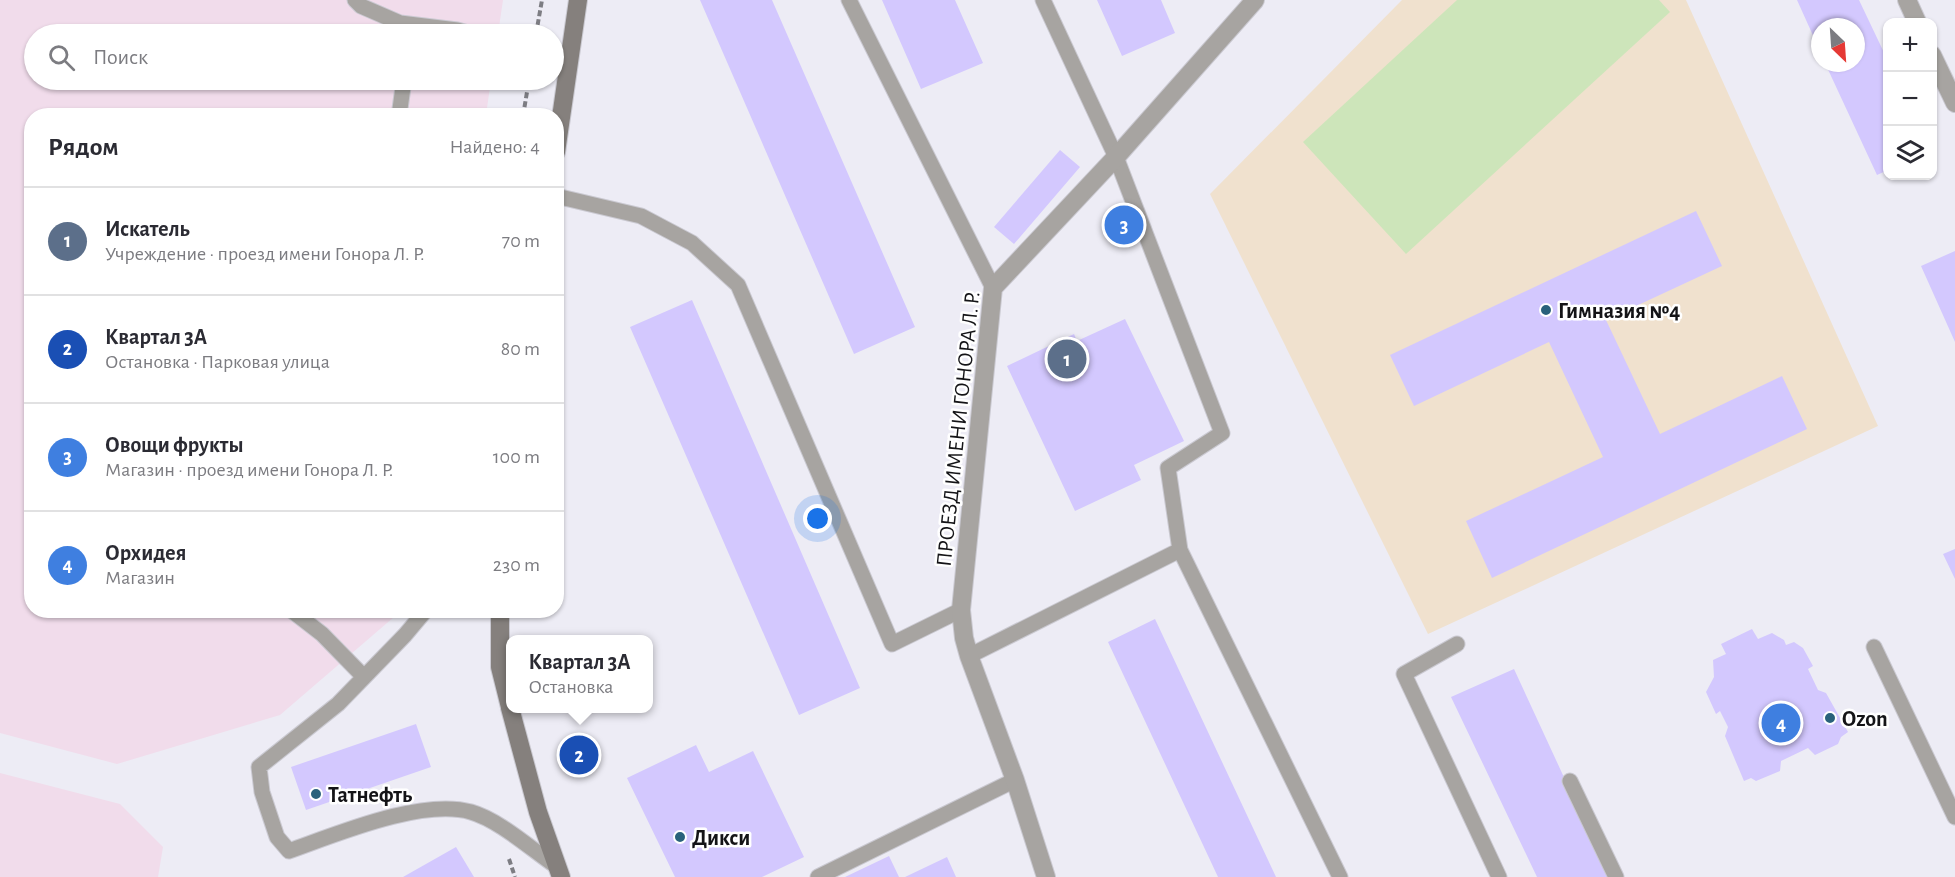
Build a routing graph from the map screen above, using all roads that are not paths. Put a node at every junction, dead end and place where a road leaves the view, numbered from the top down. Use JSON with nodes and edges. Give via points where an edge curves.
{"nodes":[{"id":1,"x":356,"y":0,"type":"edge"},
{"id":2,"x":579,"y":0,"type":"edge"},
{"id":3,"x":849,"y":0,"type":"edge"},
{"id":4,"x":1043,"y":0,"type":"edge"},
{"id":5,"x":1255,"y":0,"type":"edge"},
{"id":6,"x":1906,"y":0,"type":"edge"},
{"id":7,"x":1915,"y":18,"type":"edge"},
{"id":8,"x":403,"y":24,"type":"edge"},
{"id":9,"x":564,"y":55,"type":"edge"},
{"id":10,"x":1937,"y":65,"type":"edge"},
{"id":11,"x":403,"y":90,"type":"edge"},
{"id":12,"x":560,"y":90,"type":"edge"},
{"id":13,"x":1955,"y":103,"type":"edge"},
{"id":14,"x":400,"y":108,"type":"edge"},
{"id":15,"x":559,"y":108,"type":"edge"},
{"id":16,"x":1116,"y":157,"type":"junction"},
{"id":17,"x":564,"y":198,"type":"edge"},
{"id":18,"x":993,"y":288,"type":"junction"},
{"id":19,"x":1180,"y":550,"type":"junction"},
{"id":20,"x":961,"y":610,"type":"junction"},
{"id":21,"x":301,"y":618,"type":"edge"},
{"id":22,"x":419,"y":618,"type":"edge"},
{"id":23,"x":500,"y":618,"type":"edge"},
{"id":24,"x":1457,"y":644,"type":"dead end"},
{"id":25,"x":1874,"y":647,"type":"dead end"},
{"id":26,"x":969,"y":656,"type":"junction"},
{"id":27,"x":364,"y":677,"type":"junction"},
{"id":28,"x":506,"y":692,"type":"edge"},
{"id":29,"x":511,"y":713,"type":"edge"},
{"id":30,"x":1015,"y":780,"type":"junction"},
{"id":31,"x":1570,"y":781,"type":"dead end"},
{"id":32,"x":1955,"y":817,"type":"edge"},
{"id":33,"x":558,"y":871,"type":"edge"},
{"id":34,"x":818,"y":877,"type":"edge"},
{"id":35,"x":1046,"y":877,"type":"edge"},
{"id":36,"x":1340,"y":877,"type":"edge"},
{"id":37,"x":1499,"y":877,"type":"edge"},
{"id":38,"x":1616,"y":877,"type":"edge"}],
"edges":[{"from":1,"to":8,"type":"lane","via":[[361,6]]},
{"from":2,"to":9,"type":"main road"},
{"from":3,"to":18,"type":"lane"},
{"from":4,"to":16,"type":"lane"},
{"from":5,"to":16,"type":"street","name":"ПРОЕЗД ИМЕНИ ГОНОРА Л. Р."},
{"from":6,"to":7,"type":"street"},
{"from":10,"to":13,"type":"street"},
{"from":11,"to":14,"type":"lane"},
{"from":12,"to":15,"type":"main road"},
{"from":16,"to":18,"type":"street","name":"ПРОЕЗД ИМЕНИ ГОНОРА Л. Р."},
{"from":16,"to":19,"type":"lane","via":[[1222,433],[1168,468]]},
{"from":17,"to":20,"type":"lane","via":[[641,216],[692,243],[738,285],[891,644]]},
{"from":18,"to":20,"type":"street","name":"ПРОЕЗД ИМЕНИ ГОНОРА Л. Р."},
{"from":19,"to":26,"type":"lane"},
{"from":19,"to":36,"type":"lane"},
{"from":20,"to":26,"type":"street","name":"ПРОЕЗД ИМЕНИ ГОНОРА Л. Р."},
{"from":21,"to":27,"type":"lane"},
{"from":22,"to":27,"type":"lane"},
{"from":23,"to":28,"type":"main road","via":[[500,667]]},
{"from":24,"to":37,"type":"lane","via":[[1404,675]]},
{"from":25,"to":32,"type":"lane"},
{"from":26,"to":30,"type":"street","name":"ПРОЕЗД ИМЕНИ ГОНОРА Л. Р."},
{"from":27,"to":33,"type":"lane","via":[[338,704],[259,767],[262,792],[277,837],[289,851],[359,826],[427,808],[470,812],[496,824]]},
{"from":29,"to":33,"type":"main road"},
{"from":30,"to":34,"type":"lane"},
{"from":30,"to":35,"type":"street","name":"ПРОЕЗД ИМЕНИ ГОНОРА Л. Р."},
{"from":31,"to":38,"type":"lane"}]}
